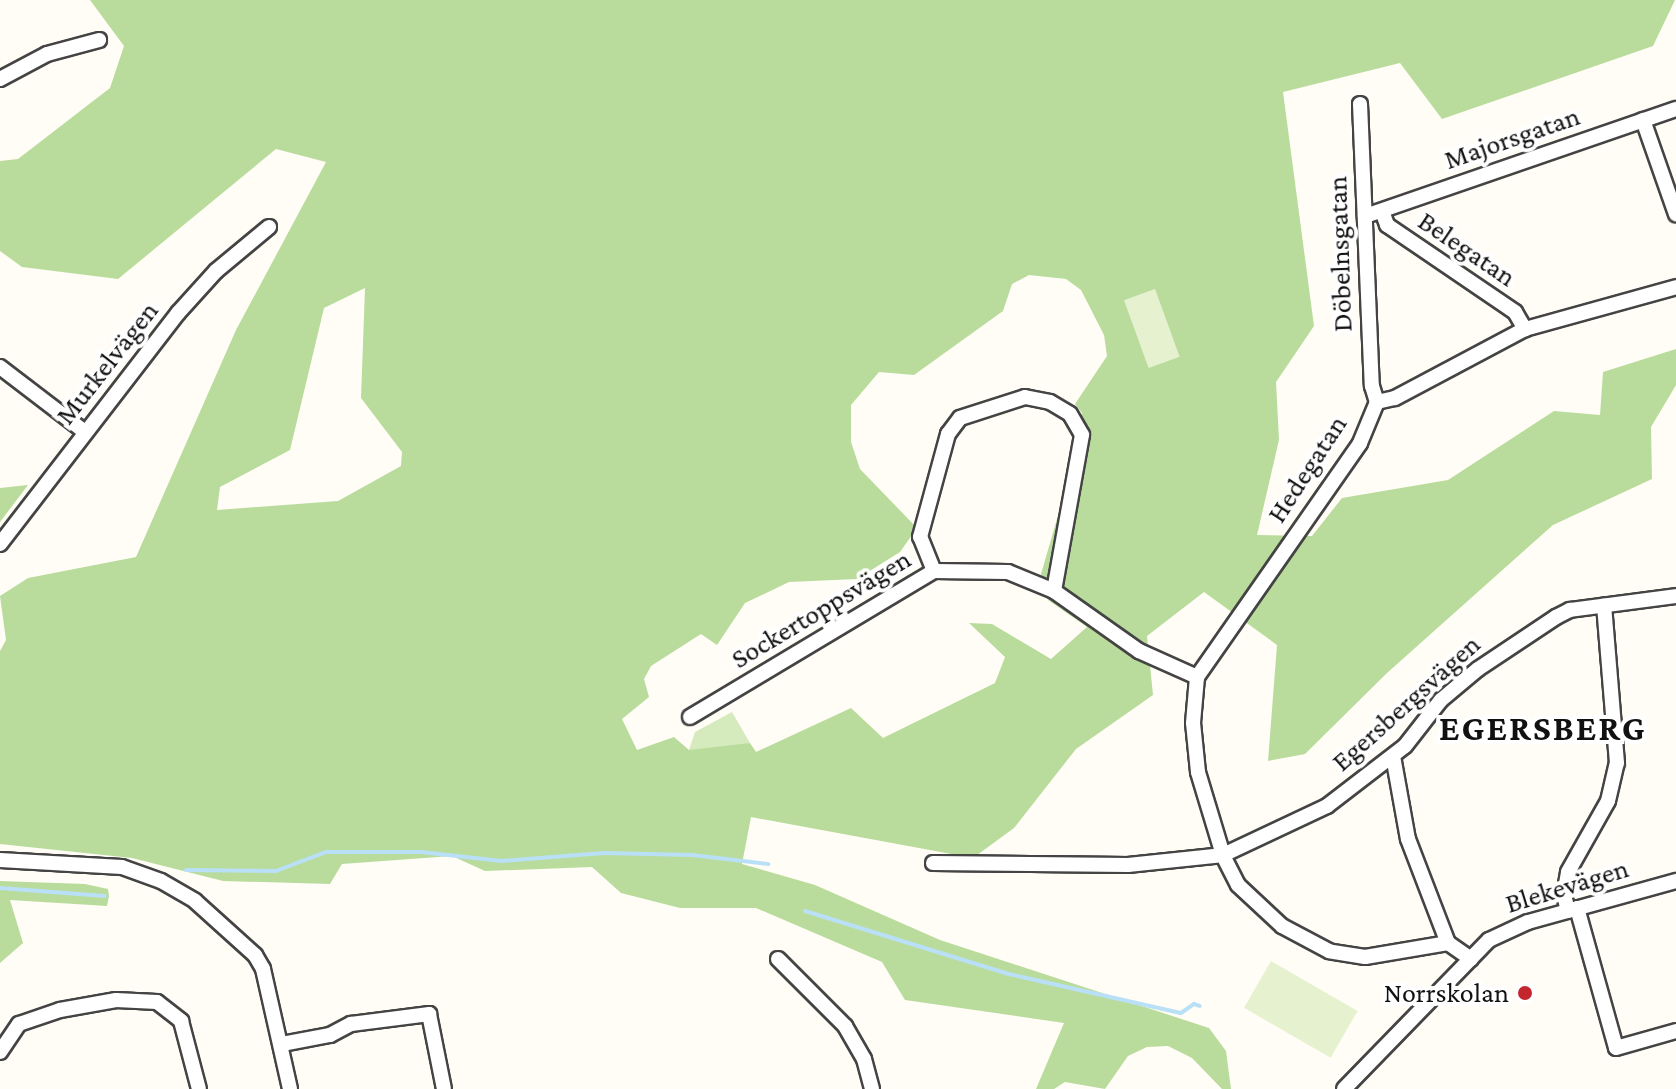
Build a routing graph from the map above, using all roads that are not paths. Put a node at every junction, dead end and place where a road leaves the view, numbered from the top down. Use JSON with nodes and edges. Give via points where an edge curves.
{"nodes":[{"id":1,"x":99,"y":40,"type":"dead end"},
{"id":2,"x":0,"y":79,"type":"edge"},
{"id":3,"x":1360,"y":104,"type":"dead end"},
{"id":4,"x":1676,"y":109,"type":"edge"},
{"id":5,"x":1643,"y":120,"type":"junction"},
{"id":6,"x":1382,"y":211,"type":"junction"},
{"id":7,"x":1676,"y":214,"type":"edge"},
{"id":8,"x":1365,"y":216,"type":"junction"},
{"id":9,"x":269,"y":227,"type":"dead end"},
{"id":10,"x":1676,"y":287,"type":"edge"},
{"id":11,"x":1525,"y":329,"type":"junction"},
{"id":12,"x":0,"y":367,"type":"edge"},
{"id":13,"x":1377,"y":402,"type":"junction"},
{"id":14,"x":85,"y":432,"type":"junction"},
{"id":15,"x":0,"y":544,"type":"edge"},
{"id":16,"x":934,"y":571,"type":"junction"},
{"id":17,"x":1054,"y":591,"type":"junction"},
{"id":18,"x":1676,"y":596,"type":"edge"},
{"id":19,"x":1604,"y":606,"type":"junction"},
{"id":20,"x":1197,"y":677,"type":"junction"},
{"id":21,"x":690,"y":717,"type":"dead end"},
{"id":22,"x":1393,"y":756,"type":"junction"},
{"id":23,"x":1223,"y":855,"type":"junction"},
{"id":24,"x":0,"y":860,"type":"edge"},
{"id":25,"x":933,"y":863,"type":"dead end"},
{"id":26,"x":1676,"y":881,"type":"edge"},
{"id":27,"x":1573,"y":910,"type":"junction"},
{"id":28,"x":1448,"y":943,"type":"junction"},
{"id":29,"x":778,"y":959,"type":"dead end"},
{"id":30,"x":1471,"y":959,"type":"junction"},
{"id":31,"x":1676,"y":1031,"type":"edge"},
{"id":32,"x":282,"y":1044,"type":"junction"},
{"id":33,"x":0,"y":1052,"type":"edge"},
{"id":34,"x":199,"y":1089,"type":"edge"},
{"id":35,"x":290,"y":1089,"type":"edge"},
{"id":36,"x":444,"y":1089,"type":"edge"},
{"id":37,"x":872,"y":1089,"type":"edge"},
{"id":38,"x":1344,"y":1089,"type":"edge"}],
"edges":[{"from":1,"to":2,"type":"street","via":[[47,54]]},
{"from":3,"to":8,"type":"street","name":"Döbelnsgatan"},
{"from":4,"to":5,"type":"street","name":"Majorsgatan"},
{"from":5,"to":6,"type":"street","name":"Majorsgatan"},
{"from":5,"to":7,"type":"street"},
{"from":6,"to":8,"type":"street","name":"Majorsgatan"},
{"from":6,"to":11,"type":"street","name":"Belegatan","via":[[1387,225],[1515,312]]},
{"from":8,"to":13,"type":"street","name":"Döbelnsgatan"},
{"from":9,"to":14,"type":"street","name":"Murkelvägen","via":[[216,271],[178,313]]},
{"from":10,"to":11,"type":"street","name":"Hedegatan"},
{"from":11,"to":13,"type":"street","name":"Hedegatan","via":[[1395,398]]},
{"from":12,"to":14,"type":"street"},
{"from":13,"to":20,"type":"street","name":"Hedegatan","via":[[1360,443]]},
{"from":14,"to":15,"type":"street","name":"Murkelvägen"},
{"from":16,"to":17,"type":"street","name":"Sockertoppsvägen","via":[[1008,572]]},
{"from":16,"to":17,"type":"street","via":[[920,537],[948,434],[960,418],[1025,397],[1050,402],[1070,414],[1082,435]]},
{"from":16,"to":21,"type":"street","name":"Sockertoppsvägen"},
{"from":17,"to":20,"type":"street","name":"Sockertoppsvägen","via":[[1139,651]]},
{"from":18,"to":19,"type":"street","name":"Egersbergsvägen"},
{"from":19,"to":22,"type":"street","name":"Egersbergsvägen","via":[[1556,617],[1478,669],[1441,700]]},
{"from":19,"to":27,"type":"street","via":[[1617,763],[1608,801],[1568,872],[1564,895]]},
{"from":20,"to":23,"type":"street","name":"Hedegatan","via":[[1193,723],[1198,772]]},
{"from":22,"to":23,"type":"street","name":"Egersbergsvägen","via":[[1327,806]]},
{"from":22,"to":28,"type":"street","via":[[1408,839]]},
{"from":23,"to":25,"type":"street","name":"Egersbergsvägen","via":[[1128,865]]},
{"from":23,"to":28,"type":"street","name":"Hedegatan","via":[[1238,885],[1282,926],[1329,951],[1365,957]]},
{"from":24,"to":32,"type":"street","via":[[101,863],[179,890],[255,955],[272,994]]},
{"from":26,"to":27,"type":"street","name":"Blekevägen"},
{"from":27,"to":30,"type":"street","name":"Blekevägen","via":[[1506,930]]},
{"from":27,"to":31,"type":"street","via":[[1616,1048]]},
{"from":28,"to":30,"type":"street"},
{"from":29,"to":37,"type":"street","via":[[845,1026],[864,1059]]},
{"from":30,"to":38,"type":"street","name":"Blekevägen"},
{"from":32,"to":35,"type":"street"},
{"from":32,"to":36,"type":"street","via":[[330,1035],[351,1024],[429,1014]]},
{"from":33,"to":34,"type":"street","via":[[19,1024],[60,1010],[116,1000],[157,1002],[181,1021]]}]}
